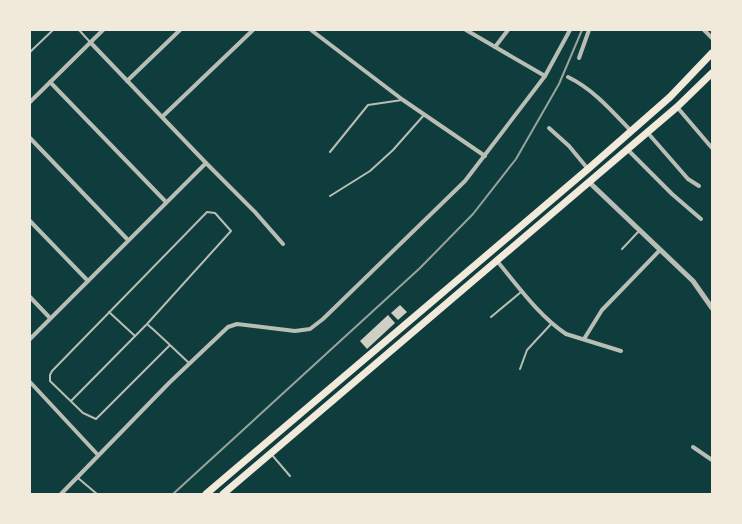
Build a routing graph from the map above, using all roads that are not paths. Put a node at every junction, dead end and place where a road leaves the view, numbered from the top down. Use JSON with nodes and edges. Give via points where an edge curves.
{"nodes":[{"id":1,"x":53,"y":30,"type":"edge"},
{"id":2,"x":79,"y":30,"type":"edge"},
{"id":3,"x":103,"y":30,"type":"edge"},
{"id":4,"x":180,"y":30,"type":"edge"},
{"id":5,"x":254,"y":30,"type":"edge"},
{"id":6,"x":311,"y":30,"type":"edge"},
{"id":7,"x":466,"y":30,"type":"edge"},
{"id":8,"x":508,"y":30,"type":"edge"},
{"id":9,"x":570,"y":30,"type":"edge"},
{"id":10,"x":589,"y":30,"type":"edge"},
{"id":11,"x":704,"y":30,"type":"edge"},
{"id":12,"x":712,"y":38,"type":"edge"},
{"id":13,"x":90,"y":42,"type":"junction"},
{"id":14,"x":495,"y":47,"type":"junction"},
{"id":15,"x":30,"y":52,"type":"edge"},
{"id":16,"x":712,"y":53,"type":"edge"},
{"id":17,"x":579,"y":58,"type":"dead end"},
{"id":18,"x":712,"y":73,"type":"edge"},
{"id":19,"x":545,"y":76,"type":"junction"},
{"id":20,"x":568,"y":77,"type":"dead end"},
{"id":21,"x":127,"y":80,"type":"junction"},
{"id":22,"x":50,"y":82,"type":"junction"},
{"id":23,"x":403,"y":100,"type":"junction"},
{"id":24,"x":30,"y":102,"type":"edge"},
{"id":25,"x":677,"y":107,"type":"junction"},
{"id":26,"x":424,"y":114,"type":"junction"},
{"id":27,"x":163,"y":116,"type":"junction"},
{"id":28,"x":549,"y":128,"type":"dead end"},
{"id":29,"x":630,"y":131,"type":"junction"},
{"id":30,"x":647,"y":132,"type":"junction"},
{"id":31,"x":30,"y":138,"type":"edge"},
{"id":32,"x":712,"y":148,"type":"edge"},
{"id":33,"x":627,"y":149,"type":"junction"},
{"id":34,"x":330,"y":152,"type":"dead end"},
{"id":35,"x":486,"y":156,"type":"junction"},
{"id":36,"x":206,"y":163,"type":"junction"},
{"id":37,"x":588,"y":169,"type":"junction"},
{"id":38,"x":589,"y":182,"type":"junction"},
{"id":39,"x":699,"y":186,"type":"dead end"},
{"id":40,"x":330,"y":196,"type":"dead end"},
{"id":41,"x":166,"y":202,"type":"junction"},
{"id":42,"x":701,"y":219,"type":"dead end"},
{"id":43,"x":30,"y":221,"type":"edge"},
{"id":44,"x":639,"y":231,"type":"junction"},
{"id":45,"x":128,"y":240,"type":"junction"},
{"id":46,"x":283,"y":244,"type":"dead end"},
{"id":47,"x":622,"y":249,"type":"dead end"},
{"id":48,"x":660,"y":250,"type":"junction"},
{"id":49,"x":497,"y":261,"type":"junction"},
{"id":50,"x":88,"y":281,"type":"junction"},
{"id":51,"x":522,"y":291,"type":"junction"},
{"id":52,"x":30,"y":297,"type":"edge"},
{"id":53,"x":712,"y":308,"type":"edge"},
{"id":54,"x":109,"y":312,"type":"junction"},
{"id":55,"x":491,"y":317,"type":"dead end"},
{"id":56,"x":50,"y":318,"type":"junction"},
{"id":57,"x":147,"y":324,"type":"junction"},
{"id":58,"x":552,"y":324,"type":"junction"},
{"id":59,"x":135,"y":336,"type":"junction"},
{"id":60,"x":30,"y":339,"type":"edge"},
{"id":61,"x":584,"y":339,"type":"junction"},
{"id":62,"x":170,"y":345,"type":"junction"},
{"id":63,"x":621,"y":351,"type":"dead end"},
{"id":64,"x":189,"y":363,"type":"junction"},
{"id":65,"x":520,"y":369,"type":"dead end"},
{"id":66,"x":30,"y":382,"type":"edge"},
{"id":67,"x":71,"y":401,"type":"junction"},
{"id":68,"x":692,"y":447,"type":"dead end"},
{"id":69,"x":270,"y":453,"type":"junction"},
{"id":70,"x":98,"y":455,"type":"junction"},
{"id":71,"x":712,"y":460,"type":"edge"},
{"id":72,"x":290,"y":476,"type":"dead end"},
{"id":73,"x":78,"y":477,"type":"junction"},
{"id":74,"x":61,"y":494,"type":"edge"},
{"id":75,"x":97,"y":494,"type":"edge"},
{"id":76,"x":206,"y":494,"type":"edge"},
{"id":77,"x":224,"y":494,"type":"edge"}],
"edges":[{"from":1,"to":15,"type":"lane"},
{"from":2,"to":13,"type":"lane"},
{"from":3,"to":13,"type":"street"},
{"from":4,"to":21,"type":"street"},
{"from":5,"to":27,"type":"street"},
{"from":6,"to":23,"type":"street"},
{"from":7,"to":14,"type":"street"},
{"from":8,"to":14,"type":"street"},
{"from":9,"to":19,"type":"street"},
{"from":10,"to":17,"type":"street"},
{"from":11,"to":12,"type":"street"},
{"from":13,"to":21,"type":"street"},
{"from":13,"to":22,"type":"street"},
{"from":14,"to":19,"type":"street"},
{"from":16,"to":29,"type":"highway","via":[[670,97]]},
{"from":18,"to":25,"type":"highway"},
{"from":19,"to":35,"type":"street"},
{"from":20,"to":29,"type":"street","via":[[597,97]]},
{"from":21,"to":27,"type":"street"},
{"from":22,"to":24,"type":"street"},
{"from":22,"to":41,"type":"street"},
{"from":23,"to":26,"type":"street"},
{"from":23,"to":34,"type":"lane","via":[[368,105]]},
{"from":25,"to":30,"type":"highway"},
{"from":25,"to":32,"type":"street"},
{"from":26,"to":35,"type":"street"},
{"from":26,"to":40,"type":"lane","via":[[376,166]]},
{"from":27,"to":36,"type":"street"},
{"from":28,"to":37,"type":"street","via":[[569,146]]},
{"from":29,"to":37,"type":"highway"},
{"from":30,"to":33,"type":"highway"},
{"from":30,"to":39,"type":"street","via":[[688,178]]},
{"from":31,"to":45,"type":"street"},
{"from":33,"to":38,"type":"highway"},
{"from":33,"to":42,"type":"street"},
{"from":35,"to":64,"type":"street","via":[[465,181],[310,329],[295,331],[232,324]]},
{"from":36,"to":41,"type":"street"},
{"from":36,"to":46,"type":"street"},
{"from":37,"to":76,"type":"highway"},
{"from":38,"to":44,"type":"street"},
{"from":38,"to":49,"type":"highway"},
{"from":41,"to":45,"type":"street"},
{"from":43,"to":50,"type":"street"},
{"from":44,"to":47,"type":"lane"},
{"from":44,"to":48,"type":"street"},
{"from":45,"to":50,"type":"street"},
{"from":48,"to":53,"type":"street","via":[[693,281]]},
{"from":48,"to":61,"type":"street","via":[[602,310]]},
{"from":49,"to":51,"type":"street"},
{"from":49,"to":69,"type":"highway"},
{"from":50,"to":56,"type":"street"},
{"from":51,"to":55,"type":"lane"},
{"from":51,"to":58,"type":"street"},
{"from":52,"to":56,"type":"street"},
{"from":54,"to":57,"type":"lane","via":[[207,212],[215,213],[232,231]]},
{"from":54,"to":59,"type":"lane"},
{"from":54,"to":67,"type":"lane","via":[[50,375],[50,381]]},
{"from":56,"to":60,"type":"street"},
{"from":57,"to":59,"type":"lane"},
{"from":57,"to":62,"type":"lane"},
{"from":58,"to":61,"type":"street","via":[[566,334]]},
{"from":58,"to":65,"type":"lane","via":[[527,350]]},
{"from":59,"to":67,"type":"lane"},
{"from":61,"to":63,"type":"street"},
{"from":62,"to":64,"type":"lane"},
{"from":62,"to":67,"type":"lane","via":[[96,419],[83,413]]},
{"from":64,"to":70,"type":"street"},
{"from":66,"to":70,"type":"street"},
{"from":68,"to":71,"type":"street"},
{"from":69,"to":72,"type":"lane"},
{"from":69,"to":77,"type":"highway"},
{"from":70,"to":73,"type":"street"},
{"from":73,"to":74,"type":"street"},
{"from":73,"to":75,"type":"lane"}]}
